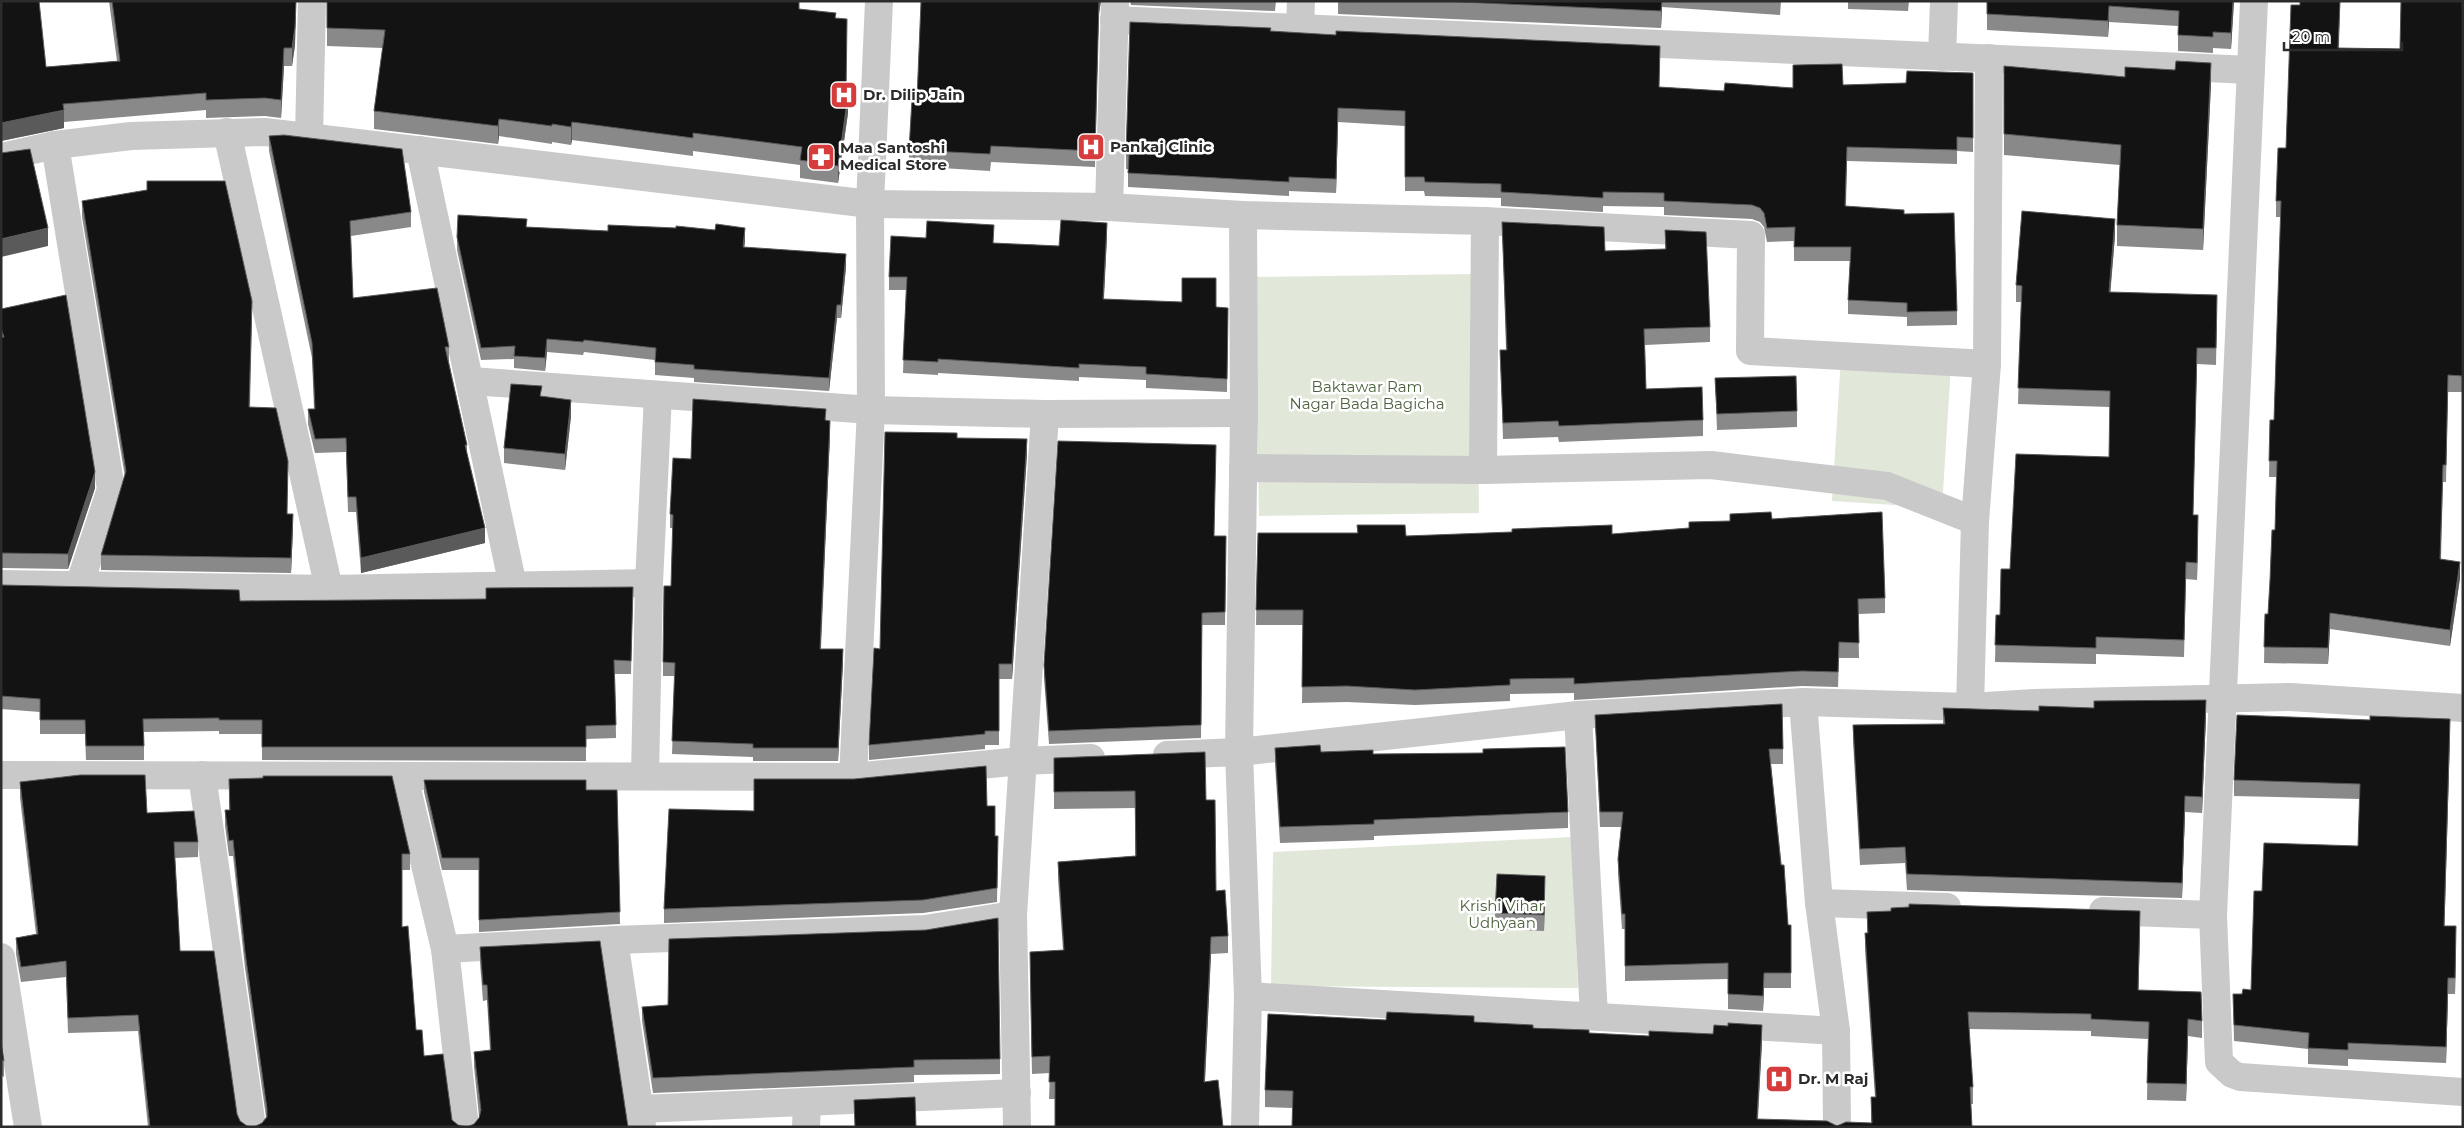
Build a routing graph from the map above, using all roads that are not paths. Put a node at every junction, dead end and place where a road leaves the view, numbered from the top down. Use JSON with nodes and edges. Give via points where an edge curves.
{"nodes":[{"id":1,"x":312,"y":1,"type":"edge"},
{"id":2,"x":879,"y":1,"type":"edge"},
{"id":3,"x":1301,"y":1,"type":"edge"},
{"id":4,"x":1944,"y":1,"type":"edge"},
{"id":5,"x":2254,"y":1,"type":"edge"},
{"id":6,"x":1114,"y":10,"type":"edge"},
{"id":7,"x":1300,"y":29,"type":"junction"},
{"id":8,"x":1942,"y":57,"type":"junction"},
{"id":9,"x":1988,"y":58,"type":"junction"},
{"id":10,"x":2251,"y":70,"type":"junction"},
{"id":11,"x":227,"y":132,"type":"junction"},
{"id":12,"x":309,"y":137,"type":"junction"},
{"id":13,"x":55,"y":145,"type":"junction"},
{"id":14,"x":420,"y":150,"type":"junction"},
{"id":15,"x":1,"y":157,"type":"edge"},
{"id":16,"x":870,"y":204,"type":"junction"},
{"id":17,"x":1110,"y":208,"type":"junction"},
{"id":18,"x":1243,"y":215,"type":"junction"},
{"id":19,"x":1485,"y":221,"type":"junction"},
{"id":20,"x":1987,"y":364,"type":"junction"},
{"id":21,"x":471,"y":380,"type":"junction"},
{"id":22,"x":658,"y":395,"type":"junction"},
{"id":23,"x":871,"y":410,"type":"junction"},
{"id":24,"x":1244,"y":413,"type":"junction"},
{"id":25,"x":1045,"y":414,"type":"junction"},
{"id":26,"x":1243,"y":468,"type":"junction"},
{"id":27,"x":1484,"y":470,"type":"junction"},
{"id":28,"x":1975,"y":521,"type":"junction"},
{"id":29,"x":650,"y":583,"type":"junction"},
{"id":30,"x":1,"y":584,"type":"edge"},
{"id":31,"x":80,"y":586,"type":"junction"},
{"id":32,"x":513,"y":586,"type":"junction"},
{"id":33,"x":329,"y":589,"type":"junction"},
{"id":34,"x":2224,"y":698,"type":"junction"},
{"id":35,"x":1803,"y":702,"type":"junction"},
{"id":36,"x":1970,"y":706,"type":"junction"},
{"id":37,"x":2463,"y":708,"type":"edge"},
{"id":38,"x":1578,"y":715,"type":"junction"},
{"id":39,"x":1239,"y":752,"type":"junction"},
{"id":40,"x":1022,"y":761,"type":"junction"},
{"id":41,"x":1,"y":775,"type":"edge"},
{"id":42,"x":202,"y":775,"type":"junction"},
{"id":43,"x":404,"y":776,"type":"junction"},
{"id":44,"x":645,"y":776,"type":"junction"},
{"id":45,"x":853,"y":776,"type":"junction"},
{"id":46,"x":1819,"y":903,"type":"junction"},
{"id":47,"x":1977,"y":908,"type":"edge"},
{"id":48,"x":2075,"y":910,"type":"edge"},
{"id":49,"x":1013,"y":915,"type":"junction"},
{"id":50,"x":2213,"y":915,"type":"junction"},
{"id":51,"x":614,"y":940,"type":"junction"},
{"id":52,"x":445,"y":949,"type":"junction"},
{"id":53,"x":1,"y":957,"type":"edge"},
{"id":54,"x":1248,"y":996,"type":"junction"},
{"id":55,"x":1594,"y":1016,"type":"junction"},
{"id":56,"x":1836,"y":1031,"type":"junction"},
{"id":57,"x":2463,"y":1092,"type":"edge"},
{"id":58,"x":1017,"y":1094,"type":"junction"},
{"id":59,"x":806,"y":1115,"type":"edge"},
{"id":60,"x":642,"y":1118,"type":"edge"},
{"id":61,"x":28,"y":1127,"type":"edge"},
{"id":62,"x":252,"y":1127,"type":"edge"},
{"id":63,"x":465,"y":1127,"type":"edge"},
{"id":64,"x":1017,"y":1127,"type":"edge"},
{"id":65,"x":1245,"y":1127,"type":"edge"},
{"id":66,"x":1837,"y":1127,"type":"edge"}],
"edges":[{"from":1,"to":12,"type":"street"},
{"from":2,"to":16,"type":"street"},
{"from":3,"to":7,"type":"street"},
{"from":4,"to":8,"type":"street"},
{"from":5,"to":10,"type":"street"},
{"from":6,"to":7,"type":"street"},
{"from":6,"to":17,"type":"street"},
{"from":7,"to":8,"type":"street"},
{"from":8,"to":9,"type":"street"},
{"from":9,"to":10,"type":"street"},
{"from":9,"to":20,"type":"street"},
{"from":10,"to":34,"type":"street"},
{"from":11,"to":12,"type":"street"},
{"from":11,"to":13,"type":"street","via":[[130,136]]},
{"from":11,"to":33,"type":"street"},
{"from":12,"to":14,"type":"street"},
{"from":13,"to":15,"type":"street"},
{"from":13,"to":31,"type":"street","via":[[111,489]]},
{"from":14,"to":16,"type":"street"},
{"from":14,"to":21,"type":"street"},
{"from":16,"to":17,"type":"street"},
{"from":16,"to":23,"type":"street"},
{"from":17,"to":18,"type":"street"},
{"from":18,"to":19,"type":"street"},
{"from":18,"to":24,"type":"street"},
{"from":19,"to":20,"type":"street","via":[[1751,235],[1750,351]]},
{"from":19,"to":27,"type":"street"},
{"from":20,"to":28,"type":"street"},
{"from":21,"to":22,"type":"street"},
{"from":21,"to":32,"type":"street"},
{"from":22,"to":23,"type":"street"},
{"from":22,"to":29,"type":"street"},
{"from":23,"to":25,"type":"street"},
{"from":23,"to":45,"type":"street"},
{"from":24,"to":25,"type":"street"},
{"from":24,"to":26,"type":"street"},
{"from":25,"to":40,"type":"street"},
{"from":26,"to":27,"type":"street"},
{"from":26,"to":39,"type":"street"},
{"from":27,"to":28,"type":"street","via":[[1711,465],[1887,486]]},
{"from":28,"to":36,"type":"street"},
{"from":29,"to":32,"type":"street"},
{"from":29,"to":44,"type":"street"},
{"from":30,"to":31,"type":"street"},
{"from":31,"to":33,"type":"street"},
{"from":32,"to":33,"type":"street"},
{"from":34,"to":36,"type":"street"},
{"from":34,"to":37,"type":"street","via":[[2290,697]]},
{"from":34,"to":50,"type":"street"},
{"from":35,"to":36,"type":"street"},
{"from":35,"to":38,"type":"street"},
{"from":35,"to":46,"type":"street"},
{"from":38,"to":39,"type":"street"},
{"from":38,"to":55,"type":"street"},
{"from":39,"to":40,"type":"street"},
{"from":39,"to":54,"type":"street"},
{"from":40,"to":45,"type":"street"},
{"from":40,"to":49,"type":"street"},
{"from":41,"to":42,"type":"street"},
{"from":42,"to":43,"type":"street"},
{"from":42,"to":62,"type":"street"},
{"from":43,"to":44,"type":"street"},
{"from":43,"to":52,"type":"street"},
{"from":44,"to":45,"type":"street"},
{"from":46,"to":47,"type":"street"},
{"from":46,"to":56,"type":"street"},
{"from":48,"to":50,"type":"street"},
{"from":49,"to":51,"type":"street","via":[[926,930]]},
{"from":49,"to":58,"type":"street"},
{"from":50,"to":57,"type":"street","via":[[2219,1062],[2232,1074]]},
{"from":51,"to":52,"type":"street"},
{"from":51,"to":60,"type":"street"},
{"from":52,"to":63,"type":"street"},
{"from":53,"to":61,"type":"street"},
{"from":54,"to":55,"type":"street"},
{"from":54,"to":65,"type":"street"},
{"from":55,"to":56,"type":"street"},
{"from":56,"to":66,"type":"street"},
{"from":58,"to":59,"type":"street"},
{"from":58,"to":64,"type":"street"},
{"from":59,"to":60,"type":"street"}]}
